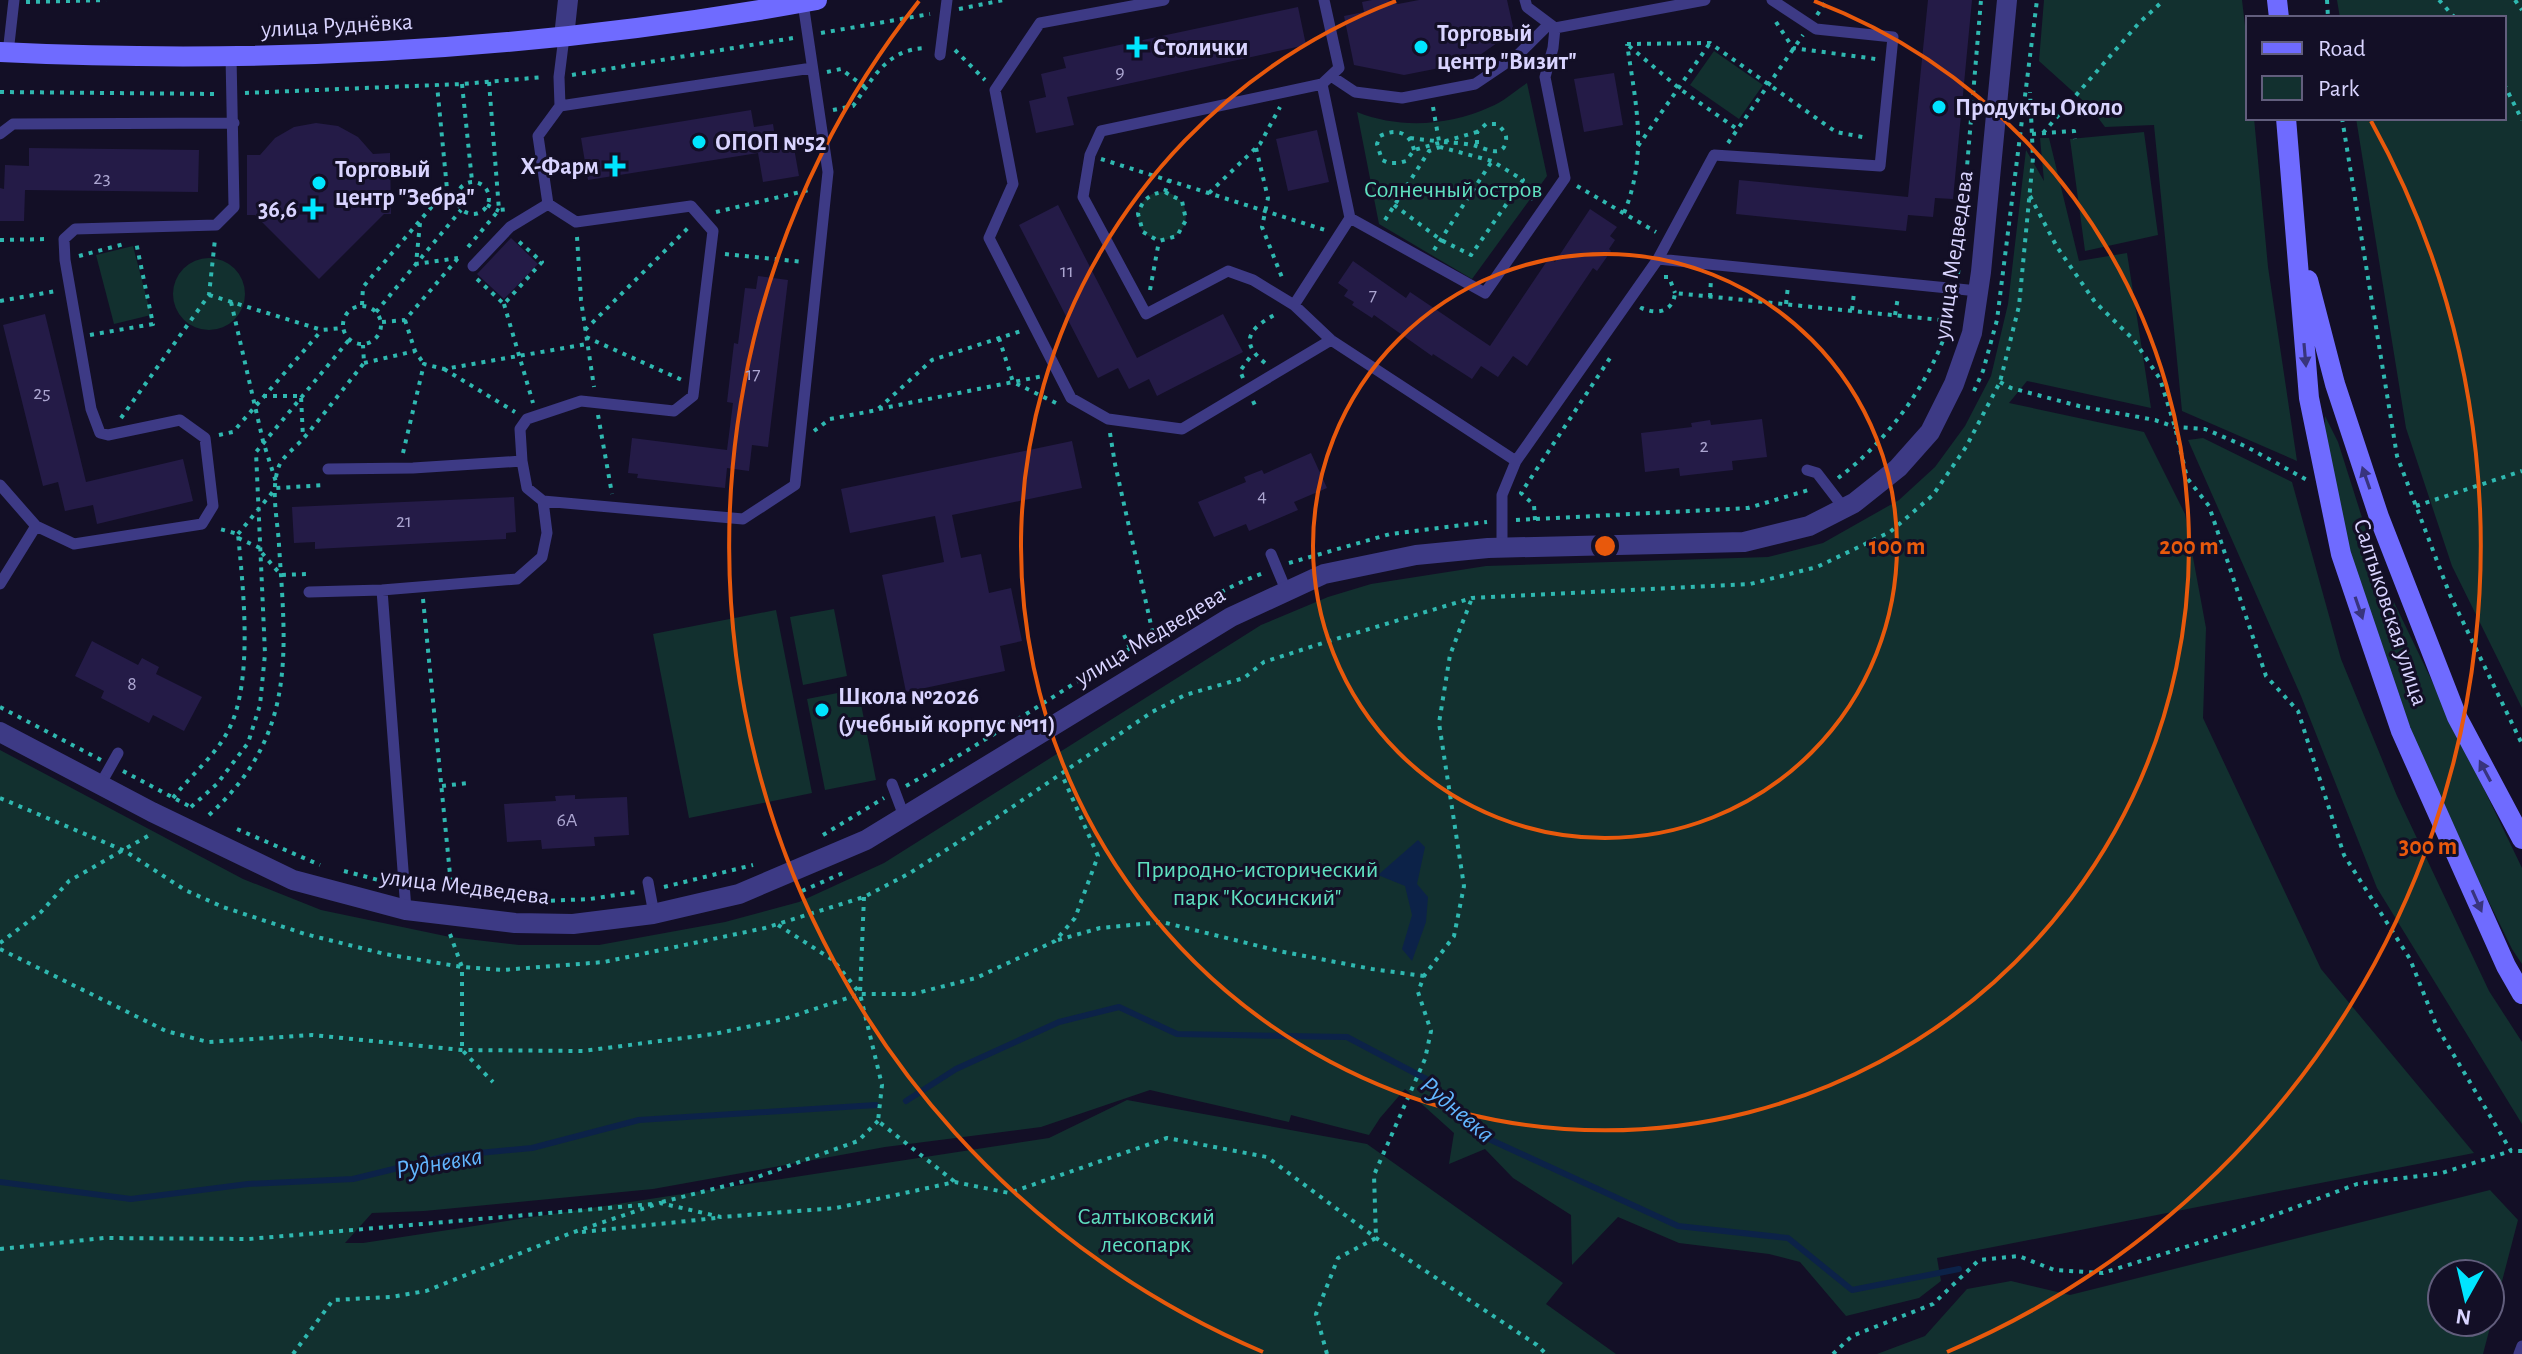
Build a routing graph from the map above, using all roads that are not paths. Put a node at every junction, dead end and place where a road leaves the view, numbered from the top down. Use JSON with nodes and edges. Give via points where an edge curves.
{"nodes":[{"id":1,"x":568,"y":0,"type":"edge"},
{"id":2,"x":1164,"y":0,"type":"edge"},
{"id":3,"x":1324,"y":0,"type":"edge"},
{"id":4,"x":1525,"y":0,"type":"edge"},
{"id":5,"x":1705,"y":0,"type":"edge"},
{"id":6,"x":1772,"y":0,"type":"edge"},
{"id":7,"x":2007,"y":0,"type":"edge"},
{"id":8,"x":810,"y":1,"type":"edge"},
{"id":9,"x":14,"y":2,"type":"edge"},
{"id":10,"x":946,"y":6,"type":"edge"},
{"id":11,"x":1552,"y":26,"type":"junction"},
{"id":12,"x":564,"y":37,"type":"junction"},
{"id":13,"x":940,"y":51,"type":"road end"},
{"id":14,"x":4,"y":53,"type":"edge"},
{"id":15,"x":231,"y":56,"type":"junction"},
{"id":16,"x":812,"y":72,"type":"junction"},
{"id":17,"x":1326,"y":80,"type":"junction"},
{"id":18,"x":560,"y":106,"type":"junction"},
{"id":19,"x":2286,"y":120,"type":"edge"},
{"id":20,"x":234,"y":123,"type":"junction"},
{"id":21,"x":0,"y":134,"type":"edge"},
{"id":22,"x":548,"y":204,"type":"junction"},
{"id":23,"x":1350,"y":218,"type":"junction"},
{"id":24,"x":2294,"y":221,"type":"junction"},
{"id":25,"x":1658,"y":259,"type":"junction"},
{"id":26,"x":473,"y":266,"type":"road end"},
{"id":27,"x":1978,"y":291,"type":"junction"},
{"id":28,"x":1294,"y":305,"type":"junction"},
{"id":29,"x":1331,"y":340,"type":"junction"},
{"id":30,"x":522,"y":461,"type":"junction"},
{"id":31,"x":1516,"y":461,"type":"junction"},
{"id":32,"x":328,"y":469,"type":"road end"},
{"id":33,"x":1807,"y":470,"type":"dead end"},
{"id":34,"x":0,"y":485,"type":"edge"},
{"id":35,"x":0,"y":499,"type":"edge"},
{"id":36,"x":13,"y":500,"type":"junction"},
{"id":37,"x":543,"y":501,"type":"junction"},
{"id":38,"x":1844,"y":508,"type":"junction"},
{"id":39,"x":36,"y":526,"type":"junction"},
{"id":40,"x":1502,"y":547,"type":"junction"},
{"id":41,"x":1271,"y":554,"type":"dead end"},
{"id":42,"x":0,"y":584,"type":"edge"},
{"id":43,"x":382,"y":590,"type":"junction"},
{"id":44,"x":1286,"y":590,"type":"junction"},
{"id":45,"x":309,"y":592,"type":"road end"},
{"id":46,"x":0,"y":732,"type":"edge"},
{"id":47,"x":118,"y":753,"type":"dead end"},
{"id":48,"x":100,"y":785,"type":"junction"},
{"id":49,"x":894,"y":788,"type":"road end"},
{"id":50,"x":904,"y":816,"type":"junction"},
{"id":51,"x":2522,"y":839,"type":"edge"},
{"id":52,"x":649,"y":886,"type":"road end"},
{"id":53,"x":406,"y":910,"type":"junction"},
{"id":54,"x":654,"y":914,"type":"junction"},
{"id":55,"x":2522,"y":994,"type":"edge"},
{"id":56,"x":2522,"y":1346,"type":"edge"},
{"id":57,"x":2519,"y":1354,"type":"edge"}],
"edges":[{"from":1,"to":12,"type":"street"},
{"from":2,"to":29,"type":"lane","via":[[1040,23],[995,90],[1013,184],[989,238],[1071,398],[1108,419],[1182,429]]},
{"from":3,"to":17,"type":"lane","via":[[1339,68]]},
{"from":4,"to":11,"type":"lane"},
{"from":5,"to":11,"type":"lane"},
{"from":6,"to":25,"type":"lane","via":[[1816,29],[1893,37],[1880,166],[1714,155]]},
{"from":7,"to":27,"type":"street","name":"улица Медведева"},
{"from":8,"to":12,"type":"main road","name":"улица Руднёвка"},
{"from":8,"to":16,"type":"lane"},
{"from":9,"to":14,"type":"lane"},
{"from":10,"to":13,"type":"lane"},
{"from":11,"to":17,"type":"lane","via":[[1475,84],[1402,98],[1355,92]]},
{"from":11,"to":23,"type":"lane","via":[[1545,77],[1565,178],[1485,293]]},
{"from":12,"to":15,"type":"main road","name":"улица Руднёвка"},
{"from":12,"to":18,"type":"lane"},
{"from":14,"to":15,"type":"main road","name":"улица Руднёвка"},
{"from":15,"to":20,"type":"lane"},
{"from":16,"to":18,"type":"lane"},
{"from":16,"to":37,"type":"lane","via":[[828,172],[795,485],[743,519]]},
{"from":17,"to":23,"type":"lane"},
{"from":17,"to":28,"type":"lane","via":[[1101,131],[1090,155],[1083,197],[1146,314],[1228,271]]},
{"from":18,"to":22,"type":"lane","via":[[538,136]]},
{"from":19,"to":24,"type":"main road","name":"Салтыковская улица"},
{"from":20,"to":21,"type":"lane","via":[[13,124]]},
{"from":20,"to":39,"type":"lane","via":[[234,207],[216,225],[75,229],[64,239],[91,409],[100,433],[180,420],[205,438],[213,506],[202,524],[74,544]]},
{"from":22,"to":26,"type":"lane","via":[[508,229]]},
{"from":22,"to":30,"type":"lane","via":[[576,222],[691,206],[713,231],[711,253],[693,396],[674,411],[581,401],[532,418],[520,429]]},
{"from":23,"to":28,"type":"lane"},
{"from":51,"to":24,"type":"main road","name":"Салтыковская улица","one_way":true,"via":[[2457,717],[2379,517],[2335,384]]},
{"from":24,"to":55,"type":"main road","name":"Салтыковская улица","one_way":true,"via":[[2309,398],[2341,554],[2401,731]]},
{"from":25,"to":27,"type":"lane"},
{"from":25,"to":31,"type":"lane"},
{"from":27,"to":38,"type":"street","name":"улица Медведева","via":[[1969,343],[1930,432],[1898,468]]},
{"from":28,"to":29,"type":"lane"},
{"from":29,"to":31,"type":"lane"},
{"from":30,"to":32,"type":"lane"},
{"from":30,"to":37,"type":"lane","via":[[527,488]]},
{"from":31,"to":40,"type":"lane","via":[[1502,495]]},
{"from":33,"to":38,"type":"lane","via":[[1817,473]]},
{"from":34,"to":36,"type":"lane"},
{"from":35,"to":36,"type":"lane"},
{"from":36,"to":39,"type":"lane"},
{"from":37,"to":43,"type":"lane","via":[[547,533],[542,557],[517,579]]},
{"from":38,"to":40,"type":"street","name":"улица Медведева","via":[[1809,526],[1744,542]]},
{"from":39,"to":42,"type":"lane"},
{"from":40,"to":44,"type":"street","name":"улица Медведева","via":[[1416,555],[1324,574]]},
{"from":41,"to":44,"type":"lane"},
{"from":43,"to":45,"type":"lane"},
{"from":43,"to":53,"type":"lane"},
{"from":44,"to":50,"type":"street","name":"улица Медведева","via":[[1231,617]]},
{"from":46,"to":48,"type":"street","name":"улица Медведева"},
{"from":47,"to":48,"type":"lane"},
{"from":48,"to":53,"type":"street","name":"улица Медведева","via":[[293,880]]},
{"from":49,"to":50,"type":"lane"},
{"from":50,"to":54,"type":"street","name":"улица Медведева","via":[[866,840],[739,894]]},
{"from":52,"to":54,"type":"lane"},
{"from":53,"to":54,"type":"street","name":"улица Медведева","via":[[573,924]]},
{"from":56,"to":57,"type":"lane"}]}
